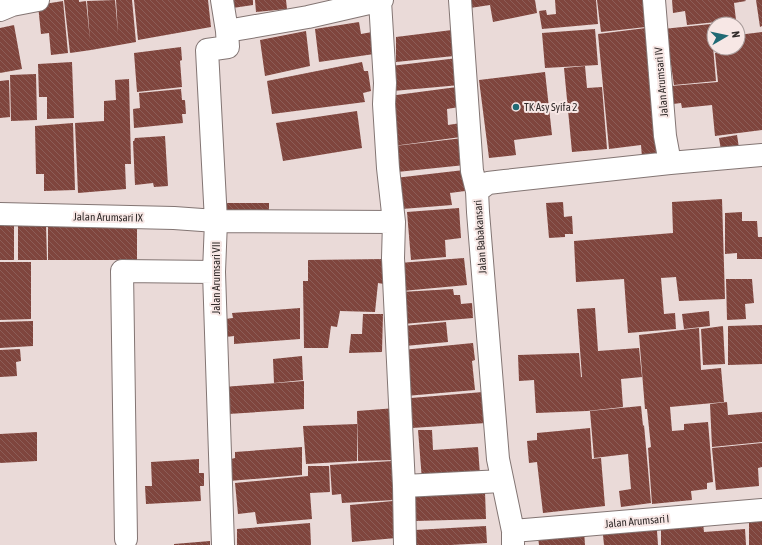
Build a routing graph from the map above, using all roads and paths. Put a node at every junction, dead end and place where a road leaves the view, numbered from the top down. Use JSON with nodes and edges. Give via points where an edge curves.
{"nodes":[{"id":1,"x":38,"y":0,"type":"edge"},
{"id":2,"x":222,"y":0,"type":"edge"},
{"id":3,"x":381,"y":0,"type":"edge"},
{"id":4,"x":460,"y":0,"type":"edge"},
{"id":5,"x":654,"y":0,"type":"edge"},
{"id":6,"x":0,"y":10,"type":"edge"},
{"id":7,"x":227,"y":31,"type":"junction"},
{"id":8,"x":762,"y":155,"type":"edge"},
{"id":9,"x":670,"y":163,"type":"junction"},
{"id":10,"x":477,"y":191,"type":"junction"},
{"id":11,"x":0,"y":214,"type":"edge"},
{"id":12,"x":216,"y":221,"type":"junction"},
{"id":13,"x":394,"y":222,"type":"junction"},
{"id":14,"x":214,"y":272,"type":"junction"},
{"id":15,"x":502,"y":481,"type":"junction"},
{"id":16,"x":404,"y":486,"type":"junction"},
{"id":17,"x":762,"y":510,"type":"edge"},
{"id":18,"x":513,"y":538,"type":"edge"},
{"id":19,"x":126,"y":539,"type":"dead end"},
{"id":20,"x":223,"y":545,"type":"edge"},
{"id":21,"x":405,"y":545,"type":"edge"}],
"edges":[{"from":1,"to":6,"type":"street"},
{"from":2,"to":7,"type":"street"},
{"from":3,"to":7,"type":"street","via":[[308,17]]},
{"from":3,"to":13,"type":"street","via":[[384,104]]},
{"from":4,"to":10,"type":"street","via":[[472,171]]},
{"from":5,"to":9,"type":"street","name":"Jalan Arumsari IV"},
{"from":7,"to":12,"type":"street","name":"Jalan Arumsari VII","via":[[228,47],[207,50]]},
{"from":8,"to":9,"type":"street","name":"Jalan Babakansari"},
{"from":9,"to":10,"type":"street","name":"Jalan Babakansari","via":[[488,183]]},
{"from":10,"to":15,"type":"street","name":"Jalan Babakansari","via":[[490,370]]},
{"from":11,"to":12,"type":"street","name":"Jalan Arumsari IX"},
{"from":12,"to":13,"type":"street","name":"Jalan Arumsari IX"},
{"from":12,"to":14,"type":"street","name":"Jalan Arumsari VII"},
{"from":13,"to":16,"type":"street"},
{"from":14,"to":19,"type":"street","via":[[122,271]]},
{"from":14,"to":20,"type":"street","name":"Jalan Arumsari VII"},
{"from":15,"to":16,"type":"street"},
{"from":15,"to":18,"type":"street","name":"Jalan Babakansari"},
{"from":16,"to":21,"type":"street"},
{"from":17,"to":18,"type":"street","name":"Jalan Arumsari I"}]}
